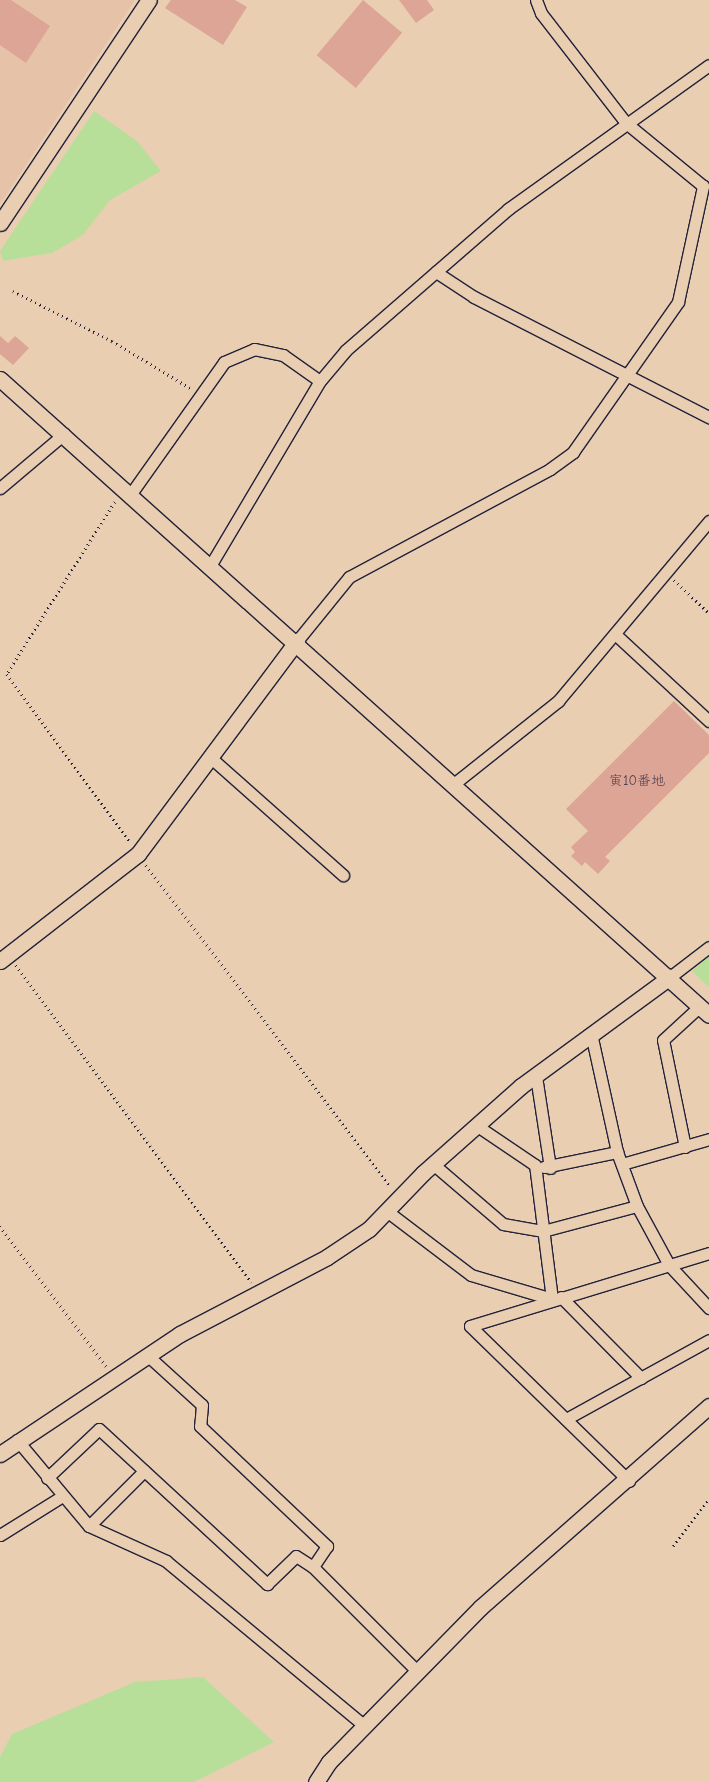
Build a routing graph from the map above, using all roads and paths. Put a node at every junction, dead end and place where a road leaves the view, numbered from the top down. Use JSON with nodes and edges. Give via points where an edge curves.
{"nodes":[{"id":1,"x":149,"y":0,"type":"edge"},
{"id":2,"x":536,"y":0,"type":"edge"},
{"id":3,"x":709,"y":65,"type":"edge"},
{"id":4,"x":626,"y":123,"type":"junction"},
{"id":5,"x":705,"y":207,"type":"edge"},
{"id":6,"x":0,"y":223,"type":"edge"},
{"id":7,"x":436,"y":272,"type":"junction"},
{"id":8,"x":13,"y":292,"type":"dead end"},
{"id":9,"x":629,"y":374,"type":"junction"},
{"id":10,"x":0,"y":379,"type":"edge"},
{"id":11,"x":320,"y":381,"type":"junction"},
{"id":12,"x":201,"y":395,"type":"junction"},
{"id":13,"x":709,"y":417,"type":"edge"},
{"id":14,"x":64,"y":434,"type":"junction"},
{"id":15,"x":0,"y":488,"type":"edge"},
{"id":16,"x":127,"y":492,"type":"junction"},
{"id":17,"x":709,"y":521,"type":"edge"},
{"id":18,"x":210,"y":566,"type":"junction"},
{"id":19,"x":666,"y":572,"type":"junction"},
{"id":20,"x":709,"y":612,"type":"edge"},
{"id":21,"x":615,"y":634,"type":"junction"},
{"id":22,"x":297,"y":642,"type":"junction"},
{"id":23,"x":709,"y":721,"type":"edge"},
{"id":24,"x":210,"y":757,"type":"junction"},
{"id":25,"x":455,"y":783,"type":"junction"},
{"id":26,"x":138,"y":854,"type":"junction"},
{"id":27,"x":343,"y":875,"type":"dead end"},
{"id":28,"x":709,"y":947,"type":"edge"},
{"id":29,"x":4,"y":958,"type":"edge"},
{"id":30,"x":670,"y":977,"type":"junction"},
{"id":31,"x":704,"y":1010,"type":"edge"},
{"id":32,"x":592,"y":1038,"type":"junction"},
{"id":33,"x":536,"y":1076,"type":"junction"},
{"id":34,"x":476,"y":1125,"type":"junction"},
{"id":35,"x":709,"y":1140,"type":"edge"},
{"id":36,"x":685,"y":1146,"type":"junction"},
{"id":37,"x":617,"y":1152,"type":"junction"},
{"id":38,"x":433,"y":1164,"type":"junction"},
{"id":39,"x":622,"y":1164,"type":"junction"},
{"id":40,"x":535,"y":1165,"type":"junction"},
{"id":41,"x":550,"y":1168,"type":"junction"},
{"id":42,"x":400,"y":1201,"type":"junction"},
{"id":43,"x":637,"y":1206,"type":"junction"},
{"id":44,"x":388,"y":1212,"type":"junction"},
{"id":45,"x":0,"y":1226,"type":"edge"},
{"id":46,"x":543,"y":1231,"type":"junction"},
{"id":47,"x":709,"y":1253,"type":"edge"},
{"id":48,"x":669,"y":1265,"type":"junction"},
{"id":49,"x":260,"y":1294,"type":"junction"},
{"id":50,"x":557,"y":1298,"type":"junction"},
{"id":51,"x":709,"y":1308,"type":"edge"},
{"id":52,"x":709,"y":1340,"type":"edge"},
{"id":53,"x":147,"y":1354,"type":"junction"},
{"id":54,"x":112,"y":1375,"type":"junction"},
{"id":55,"x":641,"y":1378,"type":"junction"},
{"id":56,"x":709,"y":1406,"type":"edge"},
{"id":57,"x":566,"y":1419,"type":"junction"},
{"id":58,"x":17,"y":1440,"type":"junction"},
{"id":59,"x":0,"y":1454,"type":"edge"},
{"id":60,"x":144,"y":1471,"type":"junction"},
{"id":61,"x":47,"y":1478,"type":"junction"},
{"id":62,"x":629,"y":1481,"type":"junction"},
{"id":63,"x":61,"y":1496,"type":"junction"},
{"id":64,"x":709,"y":1499,"type":"edge"},
{"id":65,"x":89,"y":1526,"type":"junction"},
{"id":66,"x":0,"y":1535,"type":"edge"},
{"id":67,"x":672,"y":1546,"type":"dead end"},
{"id":68,"x":313,"y":1567,"type":"junction"},
{"id":69,"x":417,"y":1671,"type":"junction"},
{"id":70,"x":365,"y":1726,"type":"junction"},
{"id":71,"x":316,"y":1782,"type":"edge"}],
"edges":[{"from":1,"to":6,"type":"street"},
{"from":2,"to":4,"type":"street","via":[[541,13]]},
{"from":3,"to":4,"type":"street"},
{"from":4,"to":5,"type":"street","via":[[698,177],[703,186]]},
{"from":4,"to":7,"type":"street","via":[[508,209]]},
{"from":5,"to":9,"type":"street","via":[[678,302]]},
{"from":7,"to":9,"type":"street","via":[[474,297]]},
{"from":7,"to":11,"type":"street","via":[[371,326]]},
{"from":8,"to":12,"type":"path","via":[[112,341]]},
{"from":9,"to":13,"type":"street"},
{"from":9,"to":22,"type":"street","via":[[574,452],[349,577]]},
{"from":10,"to":14,"type":"street"},
{"from":11,"to":12,"type":"street","via":[[283,355],[254,349],[224,362]]},
{"from":11,"to":18,"type":"street"},
{"from":12,"to":16,"type":"street"},
{"from":14,"to":15,"type":"street"},
{"from":14,"to":16,"type":"street"},
{"from":16,"to":18,"type":"street"},
{"from":16,"to":26,"type":"path","via":[[7,674]]},
{"from":17,"to":19,"type":"street"},
{"from":18,"to":22,"type":"street"},
{"from":19,"to":20,"type":"path"},
{"from":19,"to":21,"type":"street"},
{"from":21,"to":23,"type":"street"},
{"from":21,"to":25,"type":"street","via":[[558,701]]},
{"from":22,"to":24,"type":"street"},
{"from":22,"to":25,"type":"street"},
{"from":24,"to":26,"type":"street"},
{"from":24,"to":27,"type":"street"},
{"from":25,"to":30,"type":"street"},
{"from":26,"to":29,"type":"street"},
{"from":26,"to":42,"type":"path"},
{"from":28,"to":30,"type":"street"},
{"from":29,"to":49,"type":"path"},
{"from":30,"to":31,"type":"street"},
{"from":30,"to":32,"type":"street"},
{"from":31,"to":36,"type":"street","via":[[663,1040]]},
{"from":32,"to":33,"type":"street"},
{"from":32,"to":37,"type":"street"},
{"from":33,"to":34,"type":"street"},
{"from":33,"to":41,"type":"street"},
{"from":34,"to":38,"type":"street"},
{"from":34,"to":40,"type":"street"},
{"from":35,"to":36,"type":"street"},
{"from":36,"to":39,"type":"street"},
{"from":37,"to":39,"type":"street"},
{"from":37,"to":41,"type":"street"},
{"from":38,"to":42,"type":"street"},
{"from":38,"to":46,"type":"street","via":[[503,1224]]},
{"from":39,"to":43,"type":"street"},
{"from":40,"to":41,"type":"street"},
{"from":40,"to":46,"type":"street"},
{"from":42,"to":44,"type":"street"},
{"from":43,"to":46,"type":"street"},
{"from":43,"to":48,"type":"street"},
{"from":44,"to":49,"type":"street","via":[[327,1257]]},
{"from":44,"to":50,"type":"street","via":[[471,1275]]},
{"from":45,"to":54,"type":"path"},
{"from":46,"to":50,"type":"street"},
{"from":47,"to":48,"type":"street"},
{"from":48,"to":50,"type":"street"},
{"from":48,"to":51,"type":"street"},
{"from":49,"to":53,"type":"street"},
{"from":50,"to":55,"type":"street"},
{"from":50,"to":57,"type":"street","via":[[470,1326]]},
{"from":52,"to":55,"type":"street"},
{"from":53,"to":54,"type":"street"},
{"from":53,"to":68,"type":"street","via":[[202,1405],[200,1426],[327,1546]]},
{"from":54,"to":58,"type":"street"},
{"from":55,"to":57,"type":"street"},
{"from":56,"to":62,"type":"street"},
{"from":57,"to":62,"type":"street"},
{"from":58,"to":59,"type":"street"},
{"from":58,"to":61,"type":"street"},
{"from":60,"to":61,"type":"street","via":[[99,1429]]},
{"from":60,"to":65,"type":"street"},
{"from":60,"to":68,"type":"street","via":[[267,1584],[296,1556]]},
{"from":61,"to":63,"type":"street"},
{"from":62,"to":69,"type":"street","via":[[481,1607]]},
{"from":63,"to":65,"type":"street"},
{"from":63,"to":66,"type":"street"},
{"from":64,"to":67,"type":"path"},
{"from":65,"to":70,"type":"street","via":[[166,1561]]},
{"from":68,"to":69,"type":"street"},
{"from":69,"to":70,"type":"street"},
{"from":70,"to":71,"type":"street"}]}
